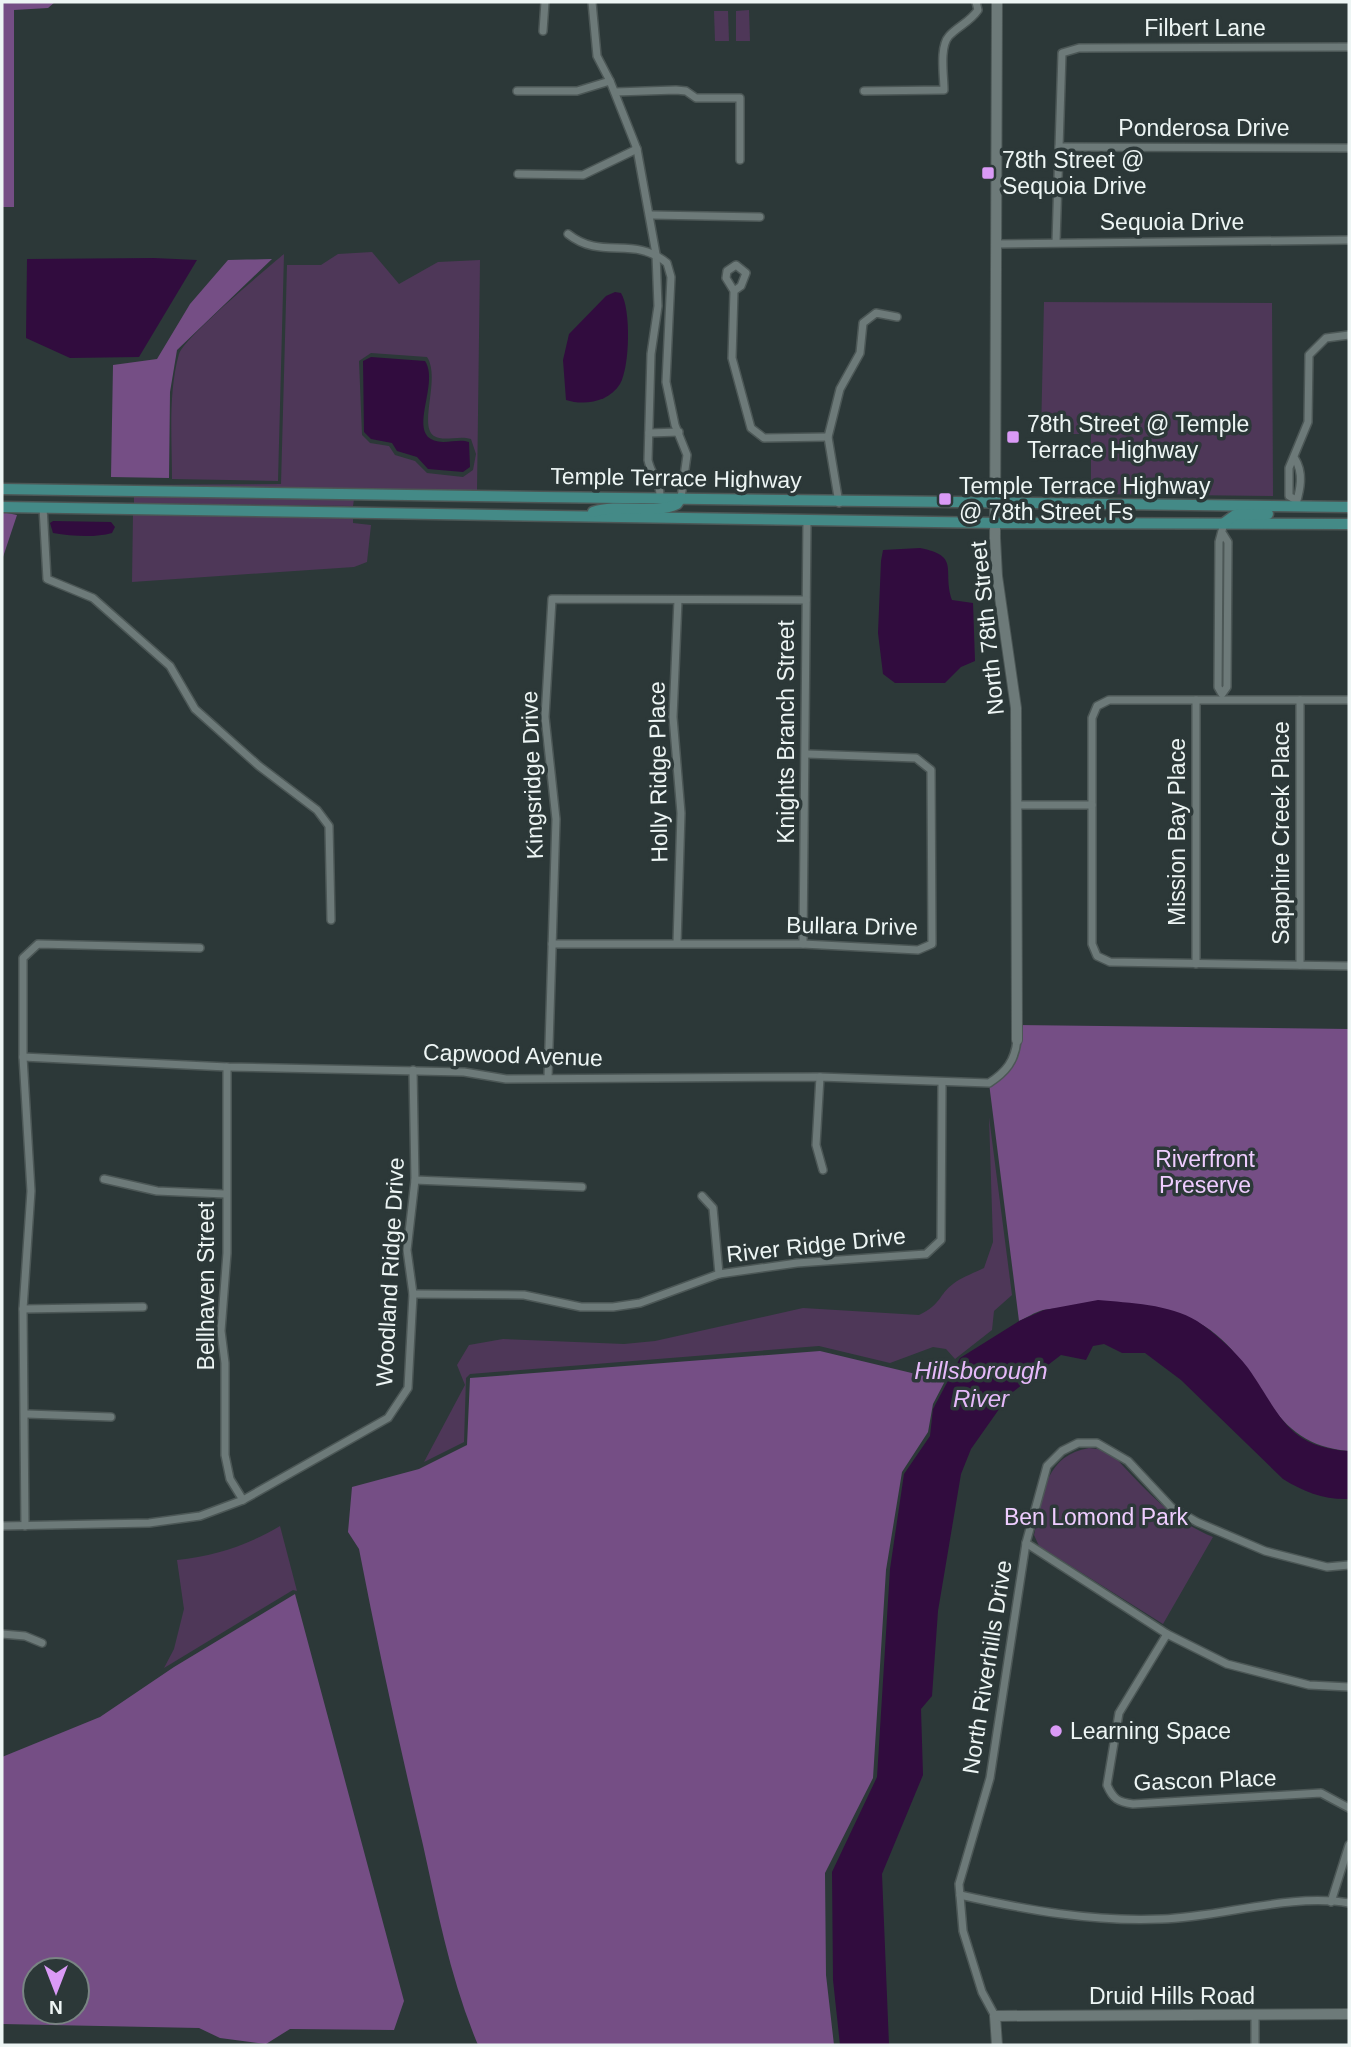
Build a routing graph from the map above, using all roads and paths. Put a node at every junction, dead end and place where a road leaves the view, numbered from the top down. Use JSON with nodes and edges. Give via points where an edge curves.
{"nodes":[{"id":1,"x":545,"y":2,"type":"edge"},
{"id":2,"x":592,"y":2,"type":"edge"},
{"id":3,"x":976,"y":2,"type":"edge"},
{"id":4,"x":997,"y":2,"type":"edge"},
{"id":5,"x":543,"y":31,"type":"dead end"},
{"id":6,"x":1349,"y":47,"type":"edge"},
{"id":7,"x":610,"y":80,"type":"junction"},
{"id":8,"x":517,"y":91,"type":"dead end"},
{"id":9,"x":864,"y":91,"type":"dead end"},
{"id":10,"x":615,"y":92,"type":"junction"},
{"id":11,"x":1059,"y":147,"type":"junction"},
{"id":12,"x":1349,"y":148,"type":"edge"},
{"id":13,"x":637,"y":149,"type":"junction"},
{"id":14,"x":740,"y":160,"type":"dead end"},
{"id":15,"x":518,"y":174,"type":"dead end"},
{"id":16,"x":652,"y":215,"type":"junction"},
{"id":17,"x":760,"y":217,"type":"dead end"},
{"id":18,"x":568,"y":234,"type":"dead end"},
{"id":19,"x":1349,"y":240,"type":"edge"},
{"id":20,"x":1056,"y":242,"type":"junction"},
{"id":21,"x":996,"y":244,"type":"junction"},
{"id":22,"x":656,"y":254,"type":"junction"},
{"id":23,"x":734,"y":290,"type":"dead end"},
{"id":24,"x":897,"y":317,"type":"dead end"},
{"id":25,"x":1349,"y":335,"type":"edge"},
{"id":26,"x":678,"y":432,"type":"junction"},
{"id":27,"x":649,"y":433,"type":"junction"},
{"id":28,"x":828,"y":437,"type":"junction"},
{"id":29,"x":2,"y":489,"type":"edge"},
{"id":30,"x":129,"y":490,"type":"junction"},
{"id":31,"x":423,"y":495,"type":"junction"},
{"id":32,"x":660,"y":498,"type":"junction"},
{"id":33,"x":681,"y":498,"type":"junction"},
{"id":34,"x":807,"y":502,"type":"junction"},
{"id":35,"x":839,"y":503,"type":"junction"},
{"id":36,"x":1296,"y":503,"type":"junction"},
{"id":37,"x":996,"y":506,"type":"junction"},
{"id":38,"x":2,"y":507,"type":"edge"},
{"id":39,"x":43,"y":507,"type":"junction"},
{"id":40,"x":1349,"y":507,"type":"edge"},
{"id":41,"x":129,"y":508,"type":"junction"},
{"id":42,"x":424,"y":512,"type":"junction"},
{"id":43,"x":583,"y":515,"type":"junction"},
{"id":44,"x":807,"y":520,"type":"junction"},
{"id":45,"x":996,"y":523,"type":"junction"},
{"id":46,"x":1349,"y":524,"type":"edge"},
{"id":47,"x":1223,"y":529,"type":"junction"},
{"id":48,"x":678,"y":600,"type":"junction"},
{"id":49,"x":806,"y":600,"type":"junction"},
{"id":50,"x":1218,"y":631,"type":"junction"},
{"id":51,"x":1227,"y":631,"type":"junction"},
{"id":52,"x":1222,"y":696,"type":"junction"},
{"id":53,"x":1196,"y":700,"type":"junction"},
{"id":54,"x":1300,"y":700,"type":"junction"},
{"id":55,"x":1349,"y":700,"type":"edge"},
{"id":56,"x":807,"y":754,"type":"junction"},
{"id":57,"x":1016,"y":805,"type":"junction"},
{"id":58,"x":1092,"y":805,"type":"junction"},
{"id":59,"x":331,"y":919,"type":"dead end"},
{"id":60,"x":677,"y":943,"type":"junction"},
{"id":61,"x":552,"y":944,"type":"junction"},
{"id":62,"x":803,"y":944,"type":"junction"},
{"id":63,"x":200,"y":948,"type":"dead end"},
{"id":64,"x":1196,"y":964,"type":"junction"},
{"id":65,"x":1300,"y":965,"type":"junction"},
{"id":66,"x":1349,"y":966,"type":"edge"},
{"id":67,"x":1017,"y":1040,"type":"joint"},
{"id":68,"x":23,"y":1057,"type":"junction"},
{"id":69,"x":227,"y":1067,"type":"junction"},
{"id":70,"x":413,"y":1070,"type":"junction"},
{"id":71,"x":820,"y":1077,"type":"junction"},
{"id":72,"x":548,"y":1078,"type":"junction"},
{"id":73,"x":942,"y":1083,"type":"junction"},
{"id":74,"x":823,"y":1170,"type":"dead end"},
{"id":75,"x":104,"y":1179,"type":"dead end"},
{"id":76,"x":415,"y":1180,"type":"junction"},
{"id":77,"x":582,"y":1188,"type":"dead end"},
{"id":78,"x":225,"y":1194,"type":"junction"},
{"id":79,"x":702,"y":1196,"type":"dead end"},
{"id":80,"x":719,"y":1274,"type":"junction"},
{"id":81,"x":413,"y":1294,"type":"junction"},
{"id":82,"x":143,"y":1307,"type":"dead end"},
{"id":83,"x":23,"y":1309,"type":"junction"},
{"id":84,"x":27,"y":1414,"type":"junction"},
{"id":85,"x":111,"y":1417,"type":"dead end"},
{"id":86,"x":243,"y":1500,"type":"junction"},
{"id":87,"x":2,"y":1526,"type":"edge"},
{"id":88,"x":25,"y":1526,"type":"junction"},
{"id":89,"x":1026,"y":1543,"type":"junction"},
{"id":90,"x":1349,"y":1565,"type":"edge"},
{"id":91,"x":2,"y":1634,"type":"edge"},
{"id":92,"x":1167,"y":1634,"type":"junction"},
{"id":93,"x":42,"y":1643,"type":"dead end"},
{"id":94,"x":1349,"y":1687,"type":"edge"},
{"id":95,"x":1349,"y":1808,"type":"edge"},
{"id":96,"x":1349,"y":1845,"type":"edge"},
{"id":97,"x":960,"y":1895,"type":"junction"},
{"id":98,"x":1331,"y":1902,"type":"junction"},
{"id":99,"x":1349,"y":1903,"type":"edge"},
{"id":100,"x":1349,"y":2014,"type":"edge"},
{"id":101,"x":1255,"y":2015,"type":"junction"},
{"id":102,"x":995,"y":2016,"type":"junction"},
{"id":103,"x":997,"y":2045,"type":"edge"},
{"id":104,"x":1255,"y":2045,"type":"edge"}],
"edges":[{"from":1,"to":5,"type":"street"},
{"from":2,"to":7,"type":"street","via":[[597,56]]},
{"from":3,"to":9,"type":"street","via":[[978,10],[973,17],[948,36],[944,45],[944,90]]},
{"from":4,"to":21,"type":"street","name":"North 78th Street"},
{"from":6,"to":11,"type":"street","name":"Filbert Lane","via":[[1079,48],[1062,53]]},
{"from":7,"to":8,"type":"street","via":[[577,91]]},
{"from":7,"to":10,"type":"street"},
{"from":10,"to":13,"type":"street"},
{"from":10,"to":14,"type":"street","via":[[676,90],[696,98],[740,98]]},
{"from":11,"to":12,"type":"street","name":"Ponderosa Drive"},
{"from":11,"to":20,"type":"street"},
{"from":13,"to":15,"type":"street","via":[[583,175]]},
{"from":13,"to":16,"type":"street"},
{"from":16,"to":17,"type":"street"},
{"from":16,"to":22,"type":"street"},
{"from":18,"to":22,"type":"street","via":[[594,248],[643,248]]},
{"from":19,"to":20,"type":"street","name":"Sequoia Drive"},
{"from":20,"to":21,"type":"street","name":"Sequoia Drive"},
{"from":21,"to":37,"type":"street","name":"North 78th Street"},
{"from":22,"to":26,"type":"street","via":[[667,263],[671,277],[666,382]]},
{"from":22,"to":27,"type":"street"},
{"from":23,"to":28,"type":"street","via":[[732,358],[751,428],[764,438]]},
{"from":24,"to":28,"type":"street","via":[[876,313],[863,323],[860,353],[840,389]]},
{"from":25,"to":36,"type":"street","via":[[1326,338],[1309,355],[1308,422],[1289,468],[1289,496]]},
{"from":26,"to":27,"type":"street"},
{"from":26,"to":33,"type":"street","via":[[688,454]]},
{"from":27,"to":32,"type":"street","via":[[648,460],[660,482]]},
{"from":28,"to":35,"type":"street"},
{"from":29,"to":30,"type":"main road","name":"Temple Terrace Highway"},
{"from":30,"to":31,"type":"main road","name":"Temple Terrace Highway"},
{"from":30,"to":41,"type":"main road"},
{"from":31,"to":32,"type":"main road","name":"Temple Terrace Highway"},
{"from":31,"to":42,"type":"main road"},
{"from":32,"to":33,"type":"main road","name":"Temple Terrace Highway"},
{"from":33,"to":34,"type":"main road","name":"Temple Terrace Highway"},
{"from":33,"to":43,"type":"main road","via":[[673,506],[613,507]]},
{"from":34,"to":35,"type":"main road","name":"Temple Terrace Highway"},
{"from":34,"to":44,"type":"main road"},
{"from":35,"to":37,"type":"main road","name":"Temple Terrace Highway"},
{"from":36,"to":37,"type":"main road","name":"Temple Terrace Highway"},
{"from":36,"to":40,"type":"main road","name":"Temple Terrace Highway"},
{"from":36,"to":47,"type":"main road","via":[[1291,513],[1235,514]]},
{"from":37,"to":45,"type":"street","name":"North 78th Street"},
{"from":38,"to":39,"type":"main road","name":"Temple Terrace Highway"},
{"from":39,"to":41,"type":"main road","name":"Temple Terrace Highway"},
{"from":39,"to":59,"type":"street","via":[[47,579],[93,598],[170,666],[195,709],[317,810],[328,825]]},
{"from":41,"to":42,"type":"main road","name":"Temple Terrace Highway"},
{"from":42,"to":43,"type":"main road","name":"Temple Terrace Highway"},
{"from":43,"to":44,"type":"main road","name":"Temple Terrace Highway"},
{"from":44,"to":45,"type":"main road","name":"Temple Terrace Highway"},
{"from":44,"to":49,"type":"street","name":"Knights Branch Street"},
{"from":45,"to":47,"type":"main road","name":"Temple Terrace Highway"},
{"from":45,"to":57,"type":"street","name":"North 78th Street","via":[[997,576],[1016,708]]},
{"from":46,"to":47,"type":"main road","name":"Temple Terrace Highway"},
{"from":47,"to":50,"type":"street"},
{"from":47,"to":51,"type":"street","via":[[1228,542]]},
{"from":48,"to":49,"type":"street","name":"Kingsridge Drive"},
{"from":48,"to":60,"type":"street","name":"Holly Ridge Place","via":[[673,717],[681,814]]},
{"from":48,"to":61,"type":"street","name":"Kingsridge Drive","via":[[552,599],[545,718],[556,819]]},
{"from":49,"to":56,"type":"street","name":"Knights Branch Street"},
{"from":50,"to":51,"type":"street"},
{"from":50,"to":52,"type":"street"},
{"from":51,"to":52,"type":"street","via":[[1227,687]]},
{"from":52,"to":53,"type":"street"},
{"from":52,"to":54,"type":"street"},
{"from":53,"to":58,"type":"street","via":[[1102,702],[1097,706],[1092,718]]},
{"from":53,"to":64,"type":"street","name":"Mission Bay Place"},
{"from":54,"to":55,"type":"street"},
{"from":54,"to":65,"type":"street","name":"Sapphire Creek Place"},
{"from":56,"to":62,"type":"street","name":"Knights Branch Street"},
{"from":56,"to":62,"type":"street","name":"Bullara Drive","via":[[916,758],[932,770],[932,944],[918,950]]},
{"from":57,"to":58,"type":"street"},
{"from":57,"to":67,"type":"street","name":"North 78th Street"},
{"from":58,"to":64,"type":"street","via":[[1092,944],[1097,956],[1110,962]]},
{"from":60,"to":61,"type":"street","name":"Bullara Drive"},
{"from":60,"to":62,"type":"street","name":"Bullara Drive"},
{"from":61,"to":72,"type":"street","name":"Kingsridge Drive"},
{"from":63,"to":68,"type":"street","via":[[38,944],[23,958]]},
{"from":64,"to":65,"type":"street"},
{"from":65,"to":66,"type":"street"},
{"from":67,"to":73,"type":"street","name":"Capwood Avenue","via":[[1016,1055],[1004,1073],[989,1083]]},
{"from":68,"to":69,"type":"street","name":"Capwood Avenue"},
{"from":68,"to":83,"type":"street","via":[[31,1191]]},
{"from":69,"to":70,"type":"street","name":"Capwood Avenue"},
{"from":69,"to":78,"type":"street","name":"Bellhaven Street"},
{"from":70,"to":72,"type":"street","name":"Capwood Avenue"},
{"from":70,"to":76,"type":"street","name":"Woodland Ridge Drive"},
{"from":71,"to":72,"type":"street","name":"Capwood Avenue"},
{"from":71,"to":73,"type":"street","name":"Capwood Avenue"},
{"from":71,"to":74,"type":"street","via":[[816,1145]]},
{"from":73,"to":80,"type":"street","name":"River Ridge Drive","via":[[941,1240],[926,1254],[797,1262]]},
{"from":75,"to":78,"type":"street","via":[[157,1191]]},
{"from":76,"to":77,"type":"street"},
{"from":76,"to":81,"type":"street","name":"Woodland Ridge Drive","via":[[407,1250]]},
{"from":78,"to":86,"type":"street","name":"Bellhaven Street","via":[[227,1253],[221,1331],[225,1455],[230,1479]]},
{"from":79,"to":80,"type":"street","via":[[713,1208]]},
{"from":80,"to":81,"type":"street","name":"River Ridge Drive","via":[[640,1303],[613,1307],[582,1307],[523,1295]]},
{"from":81,"to":86,"type":"street","name":"Woodland Ridge Drive","via":[[408,1388],[400,1405],[388,1418]]},
{"from":82,"to":83,"type":"street"},
{"from":83,"to":84,"type":"street"},
{"from":84,"to":85,"type":"street"},
{"from":84,"to":88,"type":"street"},
{"from":86,"to":88,"type":"street","name":"Woodland Ridge Drive","via":[[200,1516],[149,1524]]},
{"from":87,"to":88,"type":"street","name":"Woodland Ridge Drive"},
{"from":89,"to":90,"type":"street","name":"North Riverhills Drive","via":[[1047,1466],[1078,1443],[1097,1443],[1128,1461],[1171,1507],[1197,1522],[1265,1550],[1327,1567]]},
{"from":89,"to":92,"type":"street"},
{"from":89,"to":97,"type":"street","name":"North Riverhills Drive","via":[[990,1778],[960,1875]]},
{"from":91,"to":93,"type":"street"},
{"from":92,"to":94,"type":"street","via":[[1227,1664],[1309,1685]]},
{"from":92,"to":95,"type":"street","name":"Gascon Place","via":[[1119,1713],[1107,1785],[1111,1795],[1133,1804],[1321,1793]]},
{"from":96,"to":98,"type":"street"},
{"from":97,"to":98,"type":"street","via":[[1036,1912],[1107,1919],[1163,1920]]},
{"from":97,"to":102,"type":"street","name":"North Riverhills Drive","via":[[963,1931],[982,1992]]},
{"from":98,"to":99,"type":"street"},
{"from":100,"to":101,"type":"street","name":"Druid Hills Road"},
{"from":101,"to":102,"type":"street","name":"Druid Hills Road"},
{"from":101,"to":104,"type":"street"},
{"from":102,"to":103,"type":"street","name":"North Riverhills Drive"}]}
